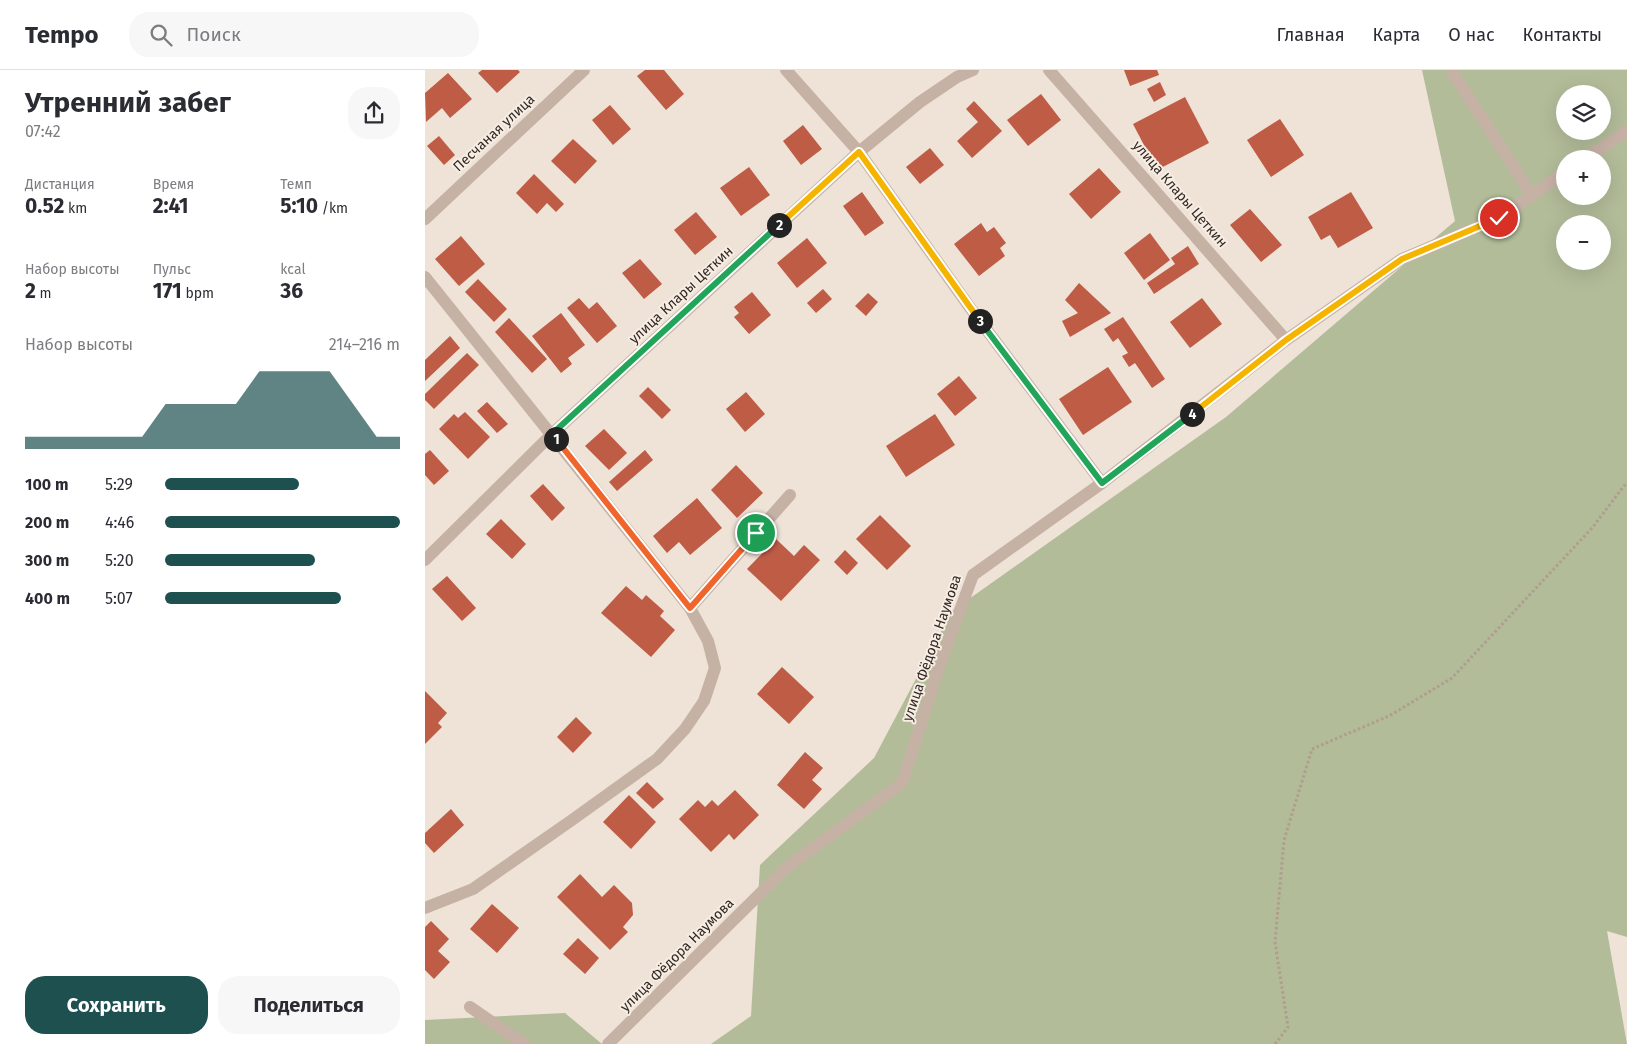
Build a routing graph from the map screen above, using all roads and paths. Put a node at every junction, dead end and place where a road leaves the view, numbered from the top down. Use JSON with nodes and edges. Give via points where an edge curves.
{"nodes":[{"id":1,"x":584,"y":70,"type":"edge"},
{"id":2,"x":786,"y":70,"type":"edge"},
{"id":3,"x":973,"y":70,"type":"edge"},
{"id":4,"x":1049,"y":70,"type":"edge"},
{"id":5,"x":1451,"y":70,"type":"edge"},
{"id":6,"x":1627,"y":131,"type":"edge"},
{"id":7,"x":1598,"y":150,"type":"edge"},
{"id":8,"x":859,"y":152,"type":"junction"},
{"id":9,"x":1556,"y":178,"type":"edge"},
{"id":10,"x":1532,"y":195,"type":"junction"},
{"id":11,"x":425,"y":219,"type":"edge"},
{"id":12,"x":425,"y":277,"type":"edge"},
{"id":13,"x":1286,"y":340,"type":"junction"},
{"id":14,"x":552,"y":434,"type":"junction"},
{"id":15,"x":1627,"y":482,"type":"edge"},
{"id":16,"x":1102,"y":483,"type":"junction"},
{"id":17,"x":790,"y":495,"type":"dead end"},
{"id":18,"x":425,"y":560,"type":"edge"},
{"id":19,"x":690,"y":608,"type":"junction"},
{"id":20,"x":425,"y":908,"type":"edge"},
{"id":21,"x":470,"y":1007,"type":"dead end"},
{"id":22,"x":524,"y":1044,"type":"edge"},
{"id":23,"x":608,"y":1044,"type":"edge"},
{"id":24,"x":1275,"y":1044,"type":"edge"}],
"edges":[{"from":1,"to":11,"type":"street","name":"Песчаная улица"},
{"from":2,"to":8,"type":"street"},
{"from":3,"to":8,"type":"street","name":"улица Клары Цеткин","via":[[957,76],[920,102]]},
{"from":4,"to":13,"type":"street","name":"улица Клары Цеткин"},
{"from":5,"to":10,"type":"street"},
{"from":6,"to":7,"type":"street"},
{"from":8,"to":14,"type":"street","name":"улица Клары Цеткин"},
{"from":8,"to":16,"type":"street","via":[[971,309]]},
{"from":9,"to":10,"type":"street","name":"улица Фёдора Наумова"},
{"from":10,"to":13,"type":"street","name":"улица Фёдора Наумова","via":[[1499,218],[1402,259]]},
{"from":12,"to":14,"type":"street"},
{"from":13,"to":16,"type":"street","name":"улица Фёдора Наумова"},
{"from":14,"to":18,"type":"street","name":"улица Клары Цеткин"},
{"from":14,"to":19,"type":"street"},
{"from":15,"to":24,"type":"path","via":[[1593,528],[1452,678],[1389,716],[1312,749],[1283,840],[1275,942],[1288,1027]]},
{"from":16,"to":23,"type":"street","name":"улица Фёдора Наумова","via":[[973,575],[902,783],[786,868]]},
{"from":17,"to":19,"type":"street"},
{"from":19,"to":20,"type":"street","via":[[708,641],[715,668],[704,701],[685,729],[657,759],[473,889]]},
{"from":21,"to":22,"type":"street"}]}
